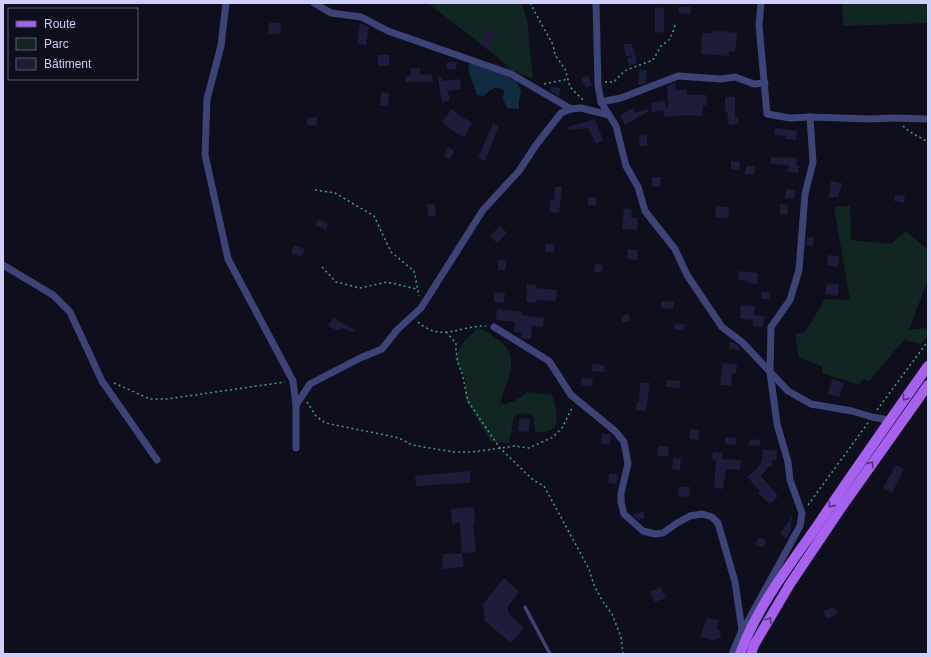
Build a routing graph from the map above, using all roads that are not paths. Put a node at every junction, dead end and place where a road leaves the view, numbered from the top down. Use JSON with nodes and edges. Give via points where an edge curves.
{"nodes":[{"id":1,"x":226,"y":3,"type":"edge"},
{"id":2,"x":314,"y":3,"type":"edge"},
{"id":3,"x":596,"y":3,"type":"edge"},
{"id":4,"x":761,"y":3,"type":"edge"},
{"id":5,"x":765,"y":83,"type":"junction"},
{"id":6,"x":601,"y":102,"type":"junction"},
{"id":7,"x":571,"y":109,"type":"junction"},
{"id":8,"x":609,"y":115,"type":"junction"},
{"id":9,"x":810,"y":117,"type":"junction"},
{"id":10,"x":928,"y":119,"type":"edge"},
{"id":11,"x":3,"y":266,"type":"edge"},
{"id":12,"x":494,"y":327,"type":"road end"},
{"id":13,"x":928,"y":366,"type":"edge"},
{"id":14,"x":770,"y":372,"type":"junction"},
{"id":15,"x":928,"y":385,"type":"edge"},
{"id":16,"x":296,"y":405,"type":"junction"},
{"id":17,"x":889,"y":420,"type":"junction"},
{"id":18,"x":296,"y":448,"type":"dead end"},
{"id":19,"x":157,"y":460,"type":"dead end"},
{"id":20,"x":525,"y":607,"type":"dead end"},
{"id":21,"x":744,"y":632,"type":"junction"},
{"id":22,"x":550,"y":654,"type":"edge"},
{"id":23,"x":732,"y":654,"type":"edge"},
{"id":24,"x":740,"y":654,"type":"edge"},
{"id":25,"x":751,"y":654,"type":"edge"}],
"edges":[{"from":1,"to":16,"type":"street","via":[[221,46],[207,99],[205,155],[228,259],[293,380]]},
{"from":2,"to":7,"type":"street","via":[[331,13],[361,17],[388,31],[511,74]]},
{"from":3,"to":6,"type":"street","via":[[598,85]]},
{"from":4,"to":5,"type":"street","via":[[759,25]]},
{"from":5,"to":6,"type":"street","via":[[754,84],[735,77],[721,79],[678,76],[621,98]]},
{"from":5,"to":9,"type":"street","via":[[767,114],[790,118]]},
{"from":6,"to":8,"type":"street"},
{"from":7,"to":8,"type":"street","via":[[581,108]]},
{"from":7,"to":16,"type":"street","via":[[561,114],[518,172],[483,210],[421,308],[397,330],[382,349],[310,384]]},
{"from":8,"to":14,"type":"street","via":[[616,126],[626,166],[638,187],[645,211],[675,249],[687,275],[722,327],[742,342]]},
{"from":9,"to":10,"type":"street"},
{"from":9,"to":14,"type":"street","via":[[812,162],[805,194],[799,270],[790,300],[771,327]]},
{"from":11,"to":19,"type":"street","via":[[53,295],[70,312],[102,381]]},
{"from":12,"to":21,"type":"street","via":[[549,361],[571,395],[615,431],[624,442],[628,464],[621,502],[624,514],[643,531],[663,533],[690,516],[702,514],[712,517],[718,523],[735,582]]},
{"from":13,"to":17,"type":"main road","one_way":true},
{"from":14,"to":17,"type":"street","via":[[788,391],[811,404]]},
{"from":14,"to":21,"type":"street","via":[[777,424],[788,462],[790,480],[802,513],[800,526]]},
{"from":25,"to":15,"type":"main road","one_way":true,"via":[[754,644],[790,584]]},
{"from":16,"to":18,"type":"street"},
{"from":17,"to":21,"type":"main road","one_way":true},
{"from":20,"to":22,"type":"lane"},
{"from":21,"to":23,"type":"street"},
{"from":21,"to":24,"type":"main road"}]}
